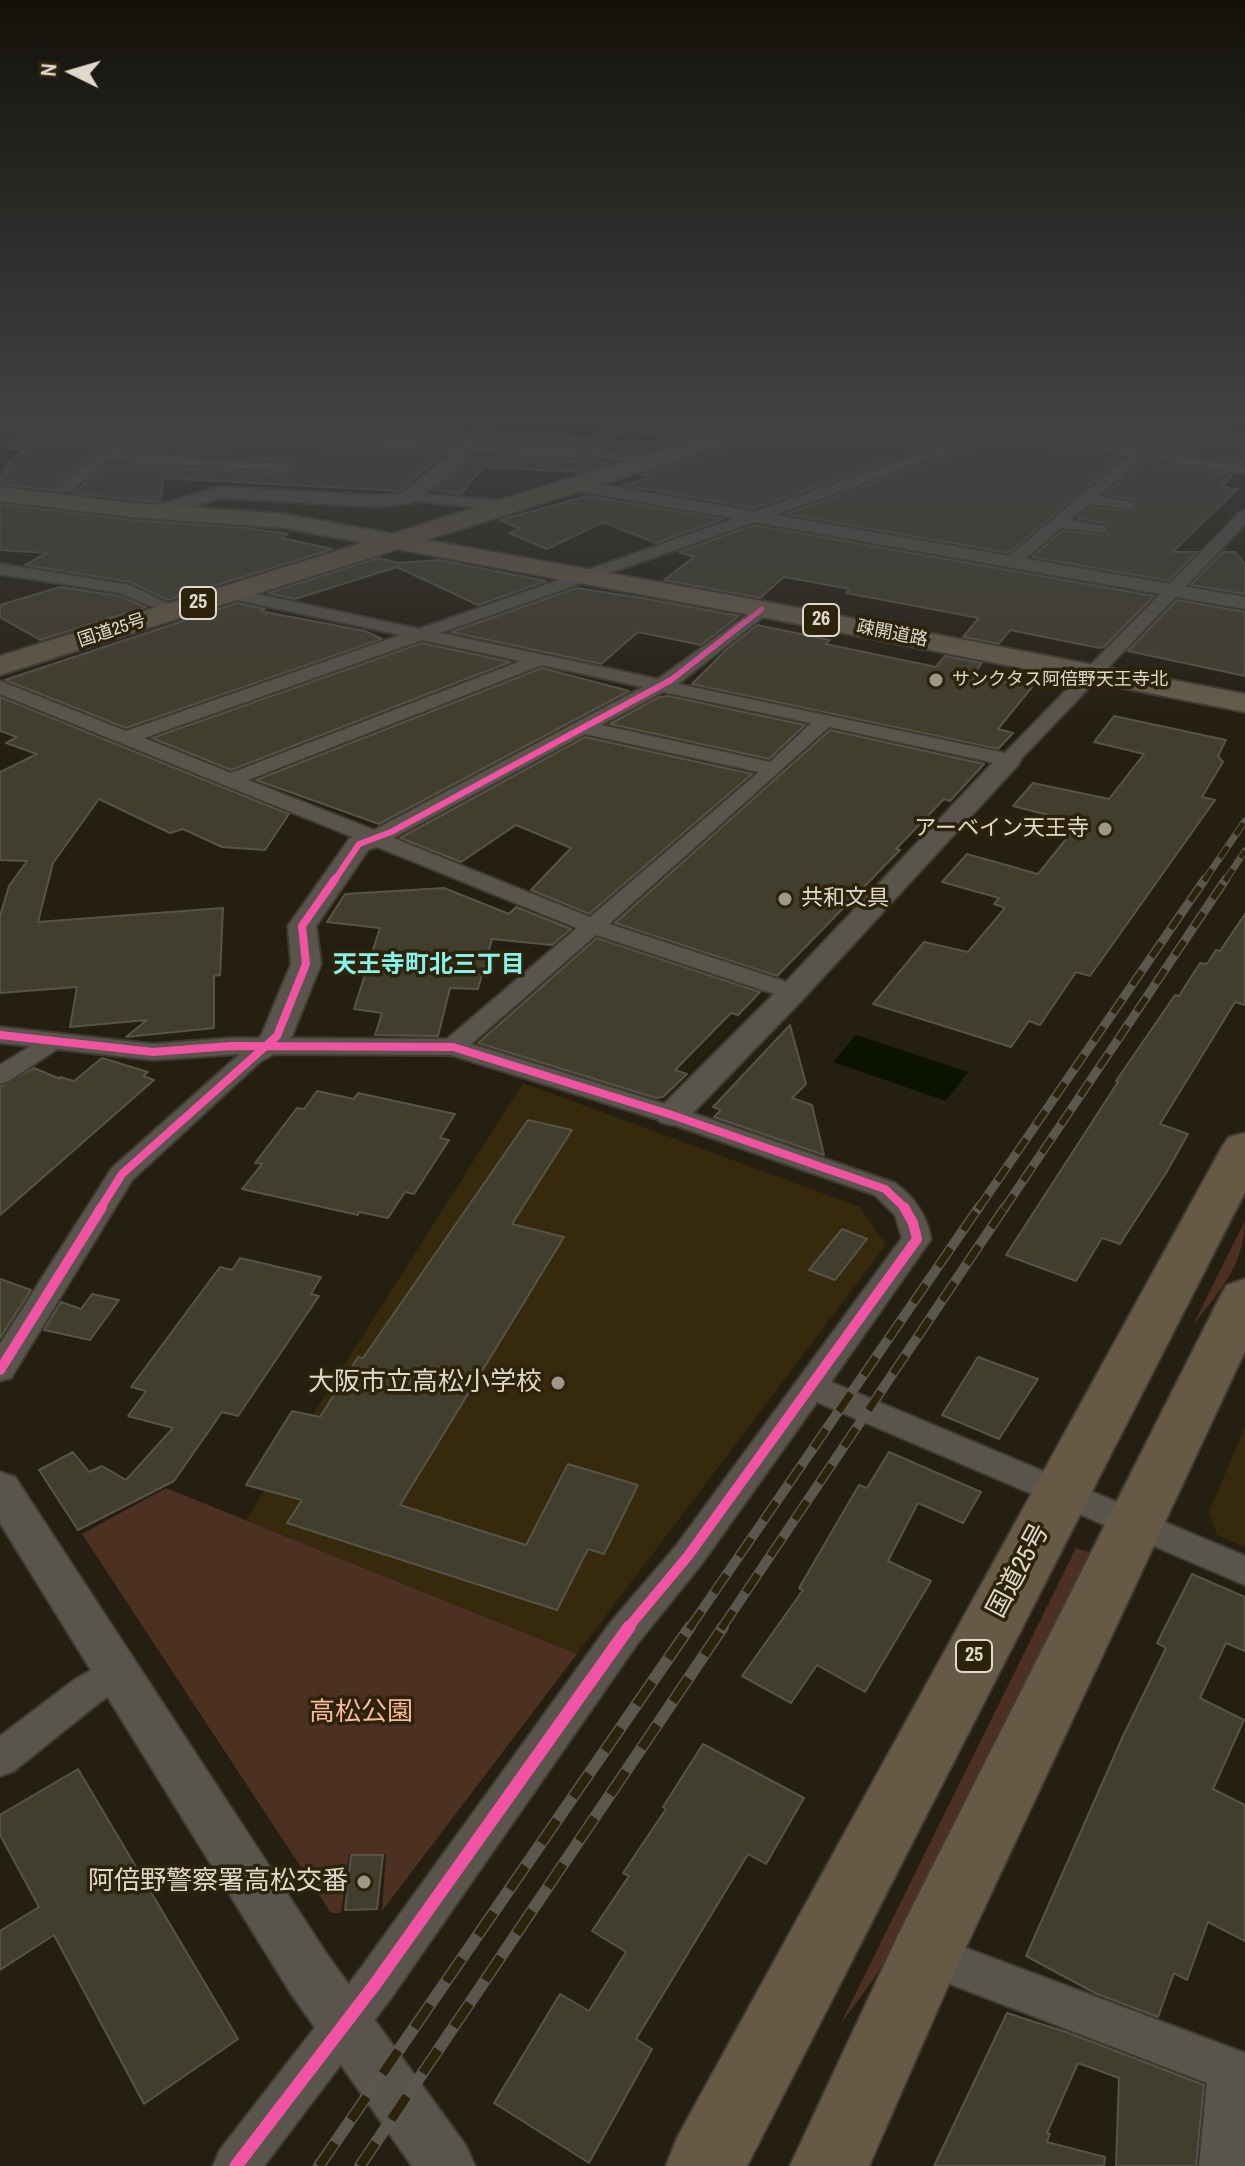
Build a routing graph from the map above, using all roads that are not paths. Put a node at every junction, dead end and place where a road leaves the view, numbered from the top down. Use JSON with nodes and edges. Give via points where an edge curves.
{"nodes":[{"id":1,"x":296,"y":523,"type":"edge"},
{"id":2,"x":360,"y":523,"type":"edge"},
{"id":3,"x":454,"y":523,"type":"edge"},
{"id":4,"x":736,"y":523,"type":"edge"},
{"id":5,"x":789,"y":523,"type":"edge"},
{"id":6,"x":1059,"y":523,"type":"joint"},
{"id":7,"x":1237,"y":523,"type":"edge"},
{"id":8,"x":1101,"y":530,"type":"dead end"},
{"id":9,"x":426,"y":532,"type":"junction"},
{"id":10,"x":397,"y":541,"type":"junction"},
{"id":11,"x":1012,"y":562,"type":"junction"},
{"id":12,"x":0,"y":569,"type":"edge"},
{"id":13,"x":596,"y":571,"type":"junction"},
{"id":14,"x":1173,"y":591,"type":"junction"},
{"id":15,"x":229,"y":593,"type":"junction"},
{"id":16,"x":1245,"y":603,"type":"edge"},
{"id":17,"x":762,"y":609,"type":"junction"},
{"id":18,"x":174,"y":611,"type":"junction"},
{"id":19,"x":421,"y":633,"type":"junction"},
{"id":20,"x":540,"y":660,"type":"junction"},
{"id":21,"x":0,"y":666,"type":"edge"},
{"id":22,"x":1098,"y":666,"type":"junction"},
{"id":23,"x":659,"y":686,"type":"junction"},
{"id":24,"x":0,"y":687,"type":"edge"},
{"id":25,"x":1245,"y":688,"type":"edge"},
{"id":26,"x":1245,"y":703,"type":"edge"},
{"id":27,"x":826,"y":720,"type":"junction"},
{"id":28,"x":581,"y":727,"type":"junction"},
{"id":29,"x":125,"y":738,"type":"junction"},
{"id":30,"x":1009,"y":760,"type":"junction"},
{"id":31,"x":774,"y":769,"type":"junction"},
{"id":32,"x":230,"y":780,"type":"junction"},
{"id":33,"x":376,"y":838,"type":"junction"},
{"id":34,"x":593,"y":926,"type":"junction"},
{"id":35,"x":793,"y":992,"type":"junction"},
{"id":36,"x":0,"y":1035,"type":"edge"},
{"id":37,"x":50,"y":1041,"type":"junction"},
{"id":38,"x":269,"y":1046,"type":"junction"},
{"id":39,"x":453,"y":1047,"type":"junction"},
{"id":40,"x":0,"y":1076,"type":"edge"},
{"id":41,"x":672,"y":1115,"type":"junction"},
{"id":42,"x":1245,"y":1147,"type":"edge"},
{"id":43,"x":1245,"y":1297,"type":"edge"},
{"id":44,"x":0,"y":1370,"type":"edge"},
{"id":45,"x":811,"y":1386,"type":"junction"},
{"id":46,"x":0,"y":1488,"type":"edge"},
{"id":47,"x":1059,"y":1493,"type":"junction"},
{"id":48,"x":1133,"y":1524,"type":"junction"},
{"id":49,"x":1245,"y":1571,"type":"edge"},
{"id":50,"x":118,"y":1671,"type":"junction"},
{"id":51,"x":0,"y":1759,"type":"edge"},
{"id":52,"x":926,"y":1954,"type":"junction"},
{"id":53,"x":344,"y":2023,"type":"junction"},
{"id":54,"x":1238,"y":2072,"type":"edge"},
{"id":55,"x":236,"y":2166,"type":"edge"},
{"id":56,"x":446,"y":2166,"type":"edge"},
{"id":57,"x":705,"y":2166,"type":"edge"},
{"id":58,"x":829,"y":2166,"type":"edge"},
{"id":59,"x":1222,"y":2166,"type":"edge"}],
"edges":[{"from":1,"to":10,"type":"main road","name":"疎開道路"},
{"from":2,"to":9,"type":"main road","name":"疎開道路"},
{"from":3,"to":9,"type":"highway","name":"国道25号","number":"25"},
{"from":4,"to":13,"type":"street"},
{"from":5,"to":11,"type":"street"},
{"from":6,"to":8,"type":"street"},
{"from":6,"to":11,"type":"street"},
{"from":7,"to":14,"type":"street"},
{"from":9,"to":10,"type":"highway","name":"国道25号","number":"25"},
{"from":9,"to":13,"type":"main road","name":"疎開道路","number":"26"},
{"from":10,"to":13,"type":"main road","name":"疎開道路","number":"26"},
{"from":10,"to":15,"type":"highway","name":"国道25号","number":"25"},
{"from":11,"to":14,"type":"street"},
{"from":12,"to":18,"type":"street","via":[[124,589]]},
{"from":13,"to":17,"type":"main road","name":"疎開道路","number":"26"},
{"from":13,"to":19,"type":"street"},
{"from":13,"to":22,"type":"main road","name":"疎開道路","number":"26"},
{"from":14,"to":16,"type":"street"},
{"from":14,"to":22,"type":"street"},
{"from":15,"to":18,"type":"highway","name":"国道25号","number":"25"},
{"from":15,"to":19,"type":"street"},
{"from":17,"to":22,"type":"main road","name":"疎開道路","number":"26"},
{"from":17,"to":23,"type":"street"},
{"from":18,"to":21,"type":"highway","name":"国道25号","number":"25"},
{"from":19,"to":20,"type":"street"},
{"from":19,"to":29,"type":"street"},
{"from":20,"to":23,"type":"street"},
{"from":20,"to":32,"type":"street"},
{"from":22,"to":25,"type":"main road","name":"疎開道路","number":"26"},
{"from":22,"to":26,"type":"main road","name":"疎開道路","number":"26"},
{"from":22,"to":30,"type":"street"},
{"from":23,"to":27,"type":"street"},
{"from":23,"to":28,"type":"street"},
{"from":24,"to":29,"type":"street"},
{"from":27,"to":30,"type":"street"},
{"from":27,"to":31,"type":"street"},
{"from":28,"to":31,"type":"street"},
{"from":28,"to":33,"type":"street"},
{"from":29,"to":32,"type":"street"},
{"from":30,"to":35,"type":"street"},
{"from":31,"to":34,"type":"street"},
{"from":32,"to":33,"type":"street"},
{"from":33,"to":34,"type":"street"},
{"from":33,"to":38,"type":"street","via":[[359,844],[302,926],[306,964]]},
{"from":34,"to":35,"type":"street"},
{"from":34,"to":39,"type":"street"},
{"from":35,"to":41,"type":"street"},
{"from":36,"to":37,"type":"street"},
{"from":37,"to":38,"type":"street","via":[[153,1052]]},
{"from":37,"to":40,"type":"street"},
{"from":38,"to":39,"type":"street"},
{"from":38,"to":44,"type":"street","via":[[122,1174]]},
{"from":39,"to":41,"type":"street"},
{"from":41,"to":45,"type":"street","via":[[885,1189],[902,1201],[914,1220],[917,1239]]},
{"from":42,"to":47,"type":"highway","name":"国道25号","number":"25"},
{"from":43,"to":48,"type":"highway"},
{"from":45,"to":47,"type":"street"},
{"from":45,"to":53,"type":"street","via":[[688,1556],[624,1633]]},
{"from":46,"to":50,"type":"street"},
{"from":47,"to":48,"type":"street"},
{"from":47,"to":57,"type":"highway","name":"国道25号","number":"25"},
{"from":48,"to":49,"type":"street"},
{"from":48,"to":52,"type":"highway"},
{"from":50,"to":51,"type":"street"},
{"from":50,"to":53,"type":"street"},
{"from":52,"to":54,"type":"street"},
{"from":52,"to":58,"type":"highway"},
{"from":53,"to":55,"type":"street"},
{"from":53,"to":56,"type":"street"},
{"from":54,"to":59,"type":"street"}]}
